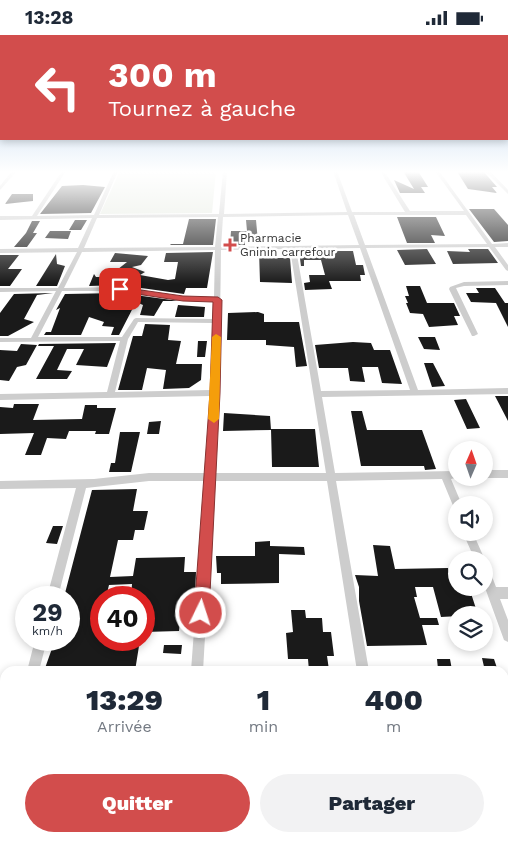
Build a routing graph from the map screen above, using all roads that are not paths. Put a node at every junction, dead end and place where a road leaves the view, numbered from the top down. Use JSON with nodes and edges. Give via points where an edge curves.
{"nodes":[{"id":1,"x":39,"y":209,"type":"edge"},
{"id":2,"x":98,"y":209,"type":"edge"},
{"id":3,"x":223,"y":209,"type":"edge"},
{"id":4,"x":348,"y":209,"type":"edge"},
{"id":5,"x":405,"y":209,"type":"edge"},
{"id":6,"x":463,"y":209,"type":"edge"},
{"id":7,"x":408,"y":213,"type":"junction"},
{"id":8,"x":466,"y":213,"type":"junction"},
{"id":9,"x":350,"y":214,"type":"junction"},
{"id":10,"x":223,"y":215,"type":"junction"},
{"id":11,"x":95,"y":216,"type":"junction"},
{"id":12,"x":34,"y":217,"type":"junction"},
{"id":13,"x":0,"y":218,"type":"edge"},
{"id":14,"x":490,"y":245,"type":"junction"},
{"id":15,"x":508,"y":245,"type":"edge"},
{"id":16,"x":362,"y":246,"type":"junction"},
{"id":17,"x":293,"y":248,"type":"junction"},
{"id":18,"x":218,"y":249,"type":"junction"},
{"id":19,"x":0,"y":251,"type":"edge"},
{"id":20,"x":80,"y":251,"type":"junction"},
{"id":21,"x":508,"y":269,"type":"edge"},
{"id":22,"x":508,"y":283,"type":"edge"},
{"id":23,"x":60,"y":289,"type":"junction"},
{"id":24,"x":0,"y":290,"type":"edge"},
{"id":25,"x":218,"y":300,"type":"junction"},
{"id":26,"x":216,"y":321,"type":"junction"},
{"id":27,"x":474,"y":334,"type":"dead end"},
{"id":28,"x":124,"y":339,"type":"junction"},
{"id":29,"x":0,"y":340,"type":"edge"},
{"id":30,"x":33,"y":340,"type":"junction"},
{"id":31,"x":508,"y":391,"type":"edge"},
{"id":32,"x":415,"y":392,"type":"junction"},
{"id":33,"x":215,"y":393,"type":"junction"},
{"id":34,"x":318,"y":394,"type":"junction"},
{"id":35,"x":110,"y":395,"type":"junction"},
{"id":36,"x":0,"y":397,"type":"edge"},
{"id":37,"x":493,"y":474,"type":"edge"},
{"id":38,"x":508,"y":474,"type":"edge"},
{"id":39,"x":445,"y":475,"type":"joint"},
{"id":40,"x":211,"y":476,"type":"junction"},
{"id":41,"x":331,"y":477,"type":"junction"},
{"id":42,"x":82,"y":484,"type":"junction"},
{"id":43,"x":0,"y":485,"type":"edge"},
{"id":44,"x":453,"y":496,"type":"edge"},
{"id":45,"x":55,"y":586,"type":"edge"},
{"id":46,"x":493,"y":593,"type":"joint"},
{"id":47,"x":508,"y":593,"type":"edge"},
{"id":48,"x":508,"y":636,"type":"edge"},
{"id":49,"x":38,"y":651,"type":"edge"},
{"id":50,"x":34,"y":666,"type":"edge"},
{"id":51,"x":197,"y":666,"type":"edge"},
{"id":52,"x":362,"y":666,"type":"edge"}],
"edges":[{"from":1,"to":12,"type":"street"},
{"from":2,"to":11,"type":"street"},
{"from":3,"to":10,"type":"street"},
{"from":4,"to":9,"type":"street"},
{"from":5,"to":7,"type":"street"},
{"from":6,"to":8,"type":"street"},
{"from":7,"to":8,"type":"street"},
{"from":7,"to":9,"type":"street"},
{"from":8,"to":14,"type":"street"},
{"from":9,"to":10,"type":"street"},
{"from":9,"to":16,"type":"street"},
{"from":10,"to":11,"type":"street"},
{"from":10,"to":18,"type":"street"},
{"from":11,"to":12,"type":"street"},
{"from":11,"to":20,"type":"street"},
{"from":12,"to":13,"type":"street"},
{"from":14,"to":15,"type":"street"},
{"from":14,"to":16,"type":"street"},
{"from":14,"to":21,"type":"street"},
{"from":16,"to":17,"type":"street"},
{"from":16,"to":32,"type":"street"},
{"from":17,"to":18,"type":"street"},
{"from":17,"to":34,"type":"street"},
{"from":18,"to":20,"type":"street"},
{"from":18,"to":25,"type":"street"},
{"from":19,"to":20,"type":"street"},
{"from":20,"to":23,"type":"street"},
{"from":22,"to":27,"type":"street","via":[[453,287]]},
{"from":23,"to":24,"type":"street"},
{"from":23,"to":25,"type":"street","via":[[120,289]]},
{"from":23,"to":30,"type":"street"},
{"from":25,"to":26,"type":"street"},
{"from":26,"to":28,"type":"street","via":[[136,320]]},
{"from":26,"to":33,"type":"street"},
{"from":28,"to":30,"type":"street"},
{"from":28,"to":35,"type":"street"},
{"from":29,"to":30,"type":"street"},
{"from":31,"to":32,"type":"street"},
{"from":32,"to":34,"type":"street"},
{"from":33,"to":35,"type":"street"},
{"from":33,"to":40,"type":"street"},
{"from":34,"to":41,"type":"street"},
{"from":35,"to":36,"type":"street"},
{"from":37,"to":38,"type":"street"},
{"from":39,"to":41,"type":"street"},
{"from":39,"to":44,"type":"street"},
{"from":40,"to":41,"type":"street"},
{"from":40,"to":42,"type":"street","via":[[149,477]]},
{"from":40,"to":51,"type":"street"},
{"from":41,"to":52,"type":"street"},
{"from":42,"to":43,"type":"street"},
{"from":42,"to":45,"type":"street"},
{"from":46,"to":47,"type":"street"},
{"from":46,"to":48,"type":"street"},
{"from":49,"to":50,"type":"street"}]}
